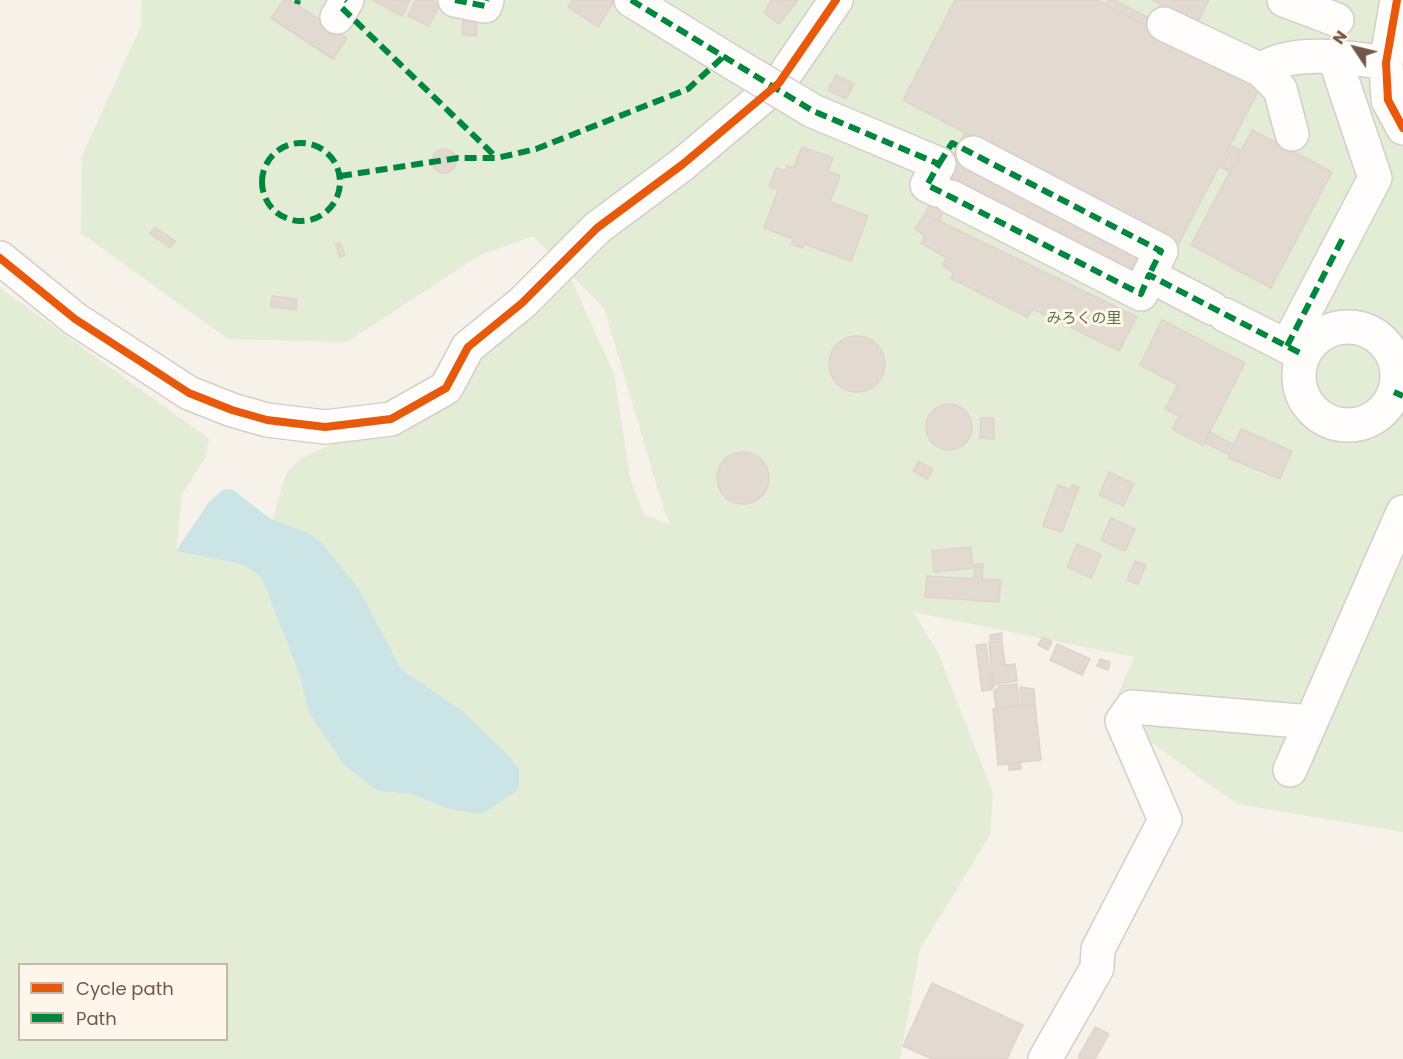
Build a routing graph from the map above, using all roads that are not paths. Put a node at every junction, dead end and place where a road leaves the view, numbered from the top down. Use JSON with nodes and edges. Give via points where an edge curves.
{"nodes":[{"id":1,"x":454,"y":0,"type":"edge"},
{"id":2,"x":488,"y":0,"type":"edge"},
{"id":3,"x":631,"y":0,"type":"edge"},
{"id":4,"x":836,"y":0,"type":"edge"},
{"id":5,"x":1284,"y":0,"type":"edge"},
{"id":6,"x":1397,"y":0,"type":"edge"},
{"id":7,"x":1337,"y":20,"type":"dead end"},
{"id":8,"x":1164,"y":24,"type":"dead end"},
{"id":9,"x":1334,"y":56,"type":"junction"},
{"id":10,"x":1386,"y":63,"type":"junction"},
{"id":11,"x":1261,"y":70,"type":"junction"},
{"id":12,"x":1403,"y":128,"type":"edge"},
{"id":13,"x":1292,"y":134,"type":"dead end"},
{"id":14,"x":952,"y":170,"type":"junction"},
{"id":15,"x":0,"y":258,"type":"edge"},
{"id":16,"x":1149,"y":276,"type":"junction"},
{"id":17,"x":1296,"y":350,"type":"junction"},
{"id":18,"x":1398,"y":394,"type":"edge"},
{"id":19,"x":1403,"y":512,"type":"edge"},
{"id":20,"x":1311,"y":722,"type":"junction"},
{"id":21,"x":1290,"y":770,"type":"dead end"},
{"id":22,"x":1045,"y":1059,"type":"edge"}],
"edges":[{"from":1,"to":2,"type":"street","via":[[485,6]]},
{"from":3,"to":14,"type":"street","bridge":true,"via":[[813,111]]},
{"from":4,"to":15,"type":"street","via":[[779,83],[683,164],[597,228],[522,303],[468,347],[446,388],[391,419],[325,427],[267,420],[189,393],[75,319]]},
{"from":5,"to":7,"type":"street"},
{"from":6,"to":10,"type":"street"},
{"from":8,"to":11,"type":"street"},
{"from":9,"to":10,"type":"street"},
{"from":9,"to":11,"type":"street","via":[[1273,62]]},
{"from":9,"to":17,"type":"street","via":[[1375,178],[1343,237]]},
{"from":10,"to":12,"type":"street","via":[[1388,100]]},
{"from":11,"to":13,"type":"street","via":[[1280,90]]},
{"from":14,"to":16,"type":"street","via":[[1141,294]]},
{"from":14,"to":16,"type":"street","via":[[1161,251]]},
{"from":16,"to":17,"type":"street"},
{"from":17,"to":18,"type":"street","via":[[1335,328],[1368,330],[1382,339],[1392,353]]},
{"from":17,"to":18,"type":"street","via":[[1301,393],[1321,418],[1351,426],[1367,422],[1381,414]]},
{"from":19,"to":20,"type":"street"},
{"from":20,"to":21,"type":"street"},
{"from":20,"to":22,"type":"street","via":[[1132,707],[1122,721],[1165,820],[1098,949],[1097,968]]}]}
